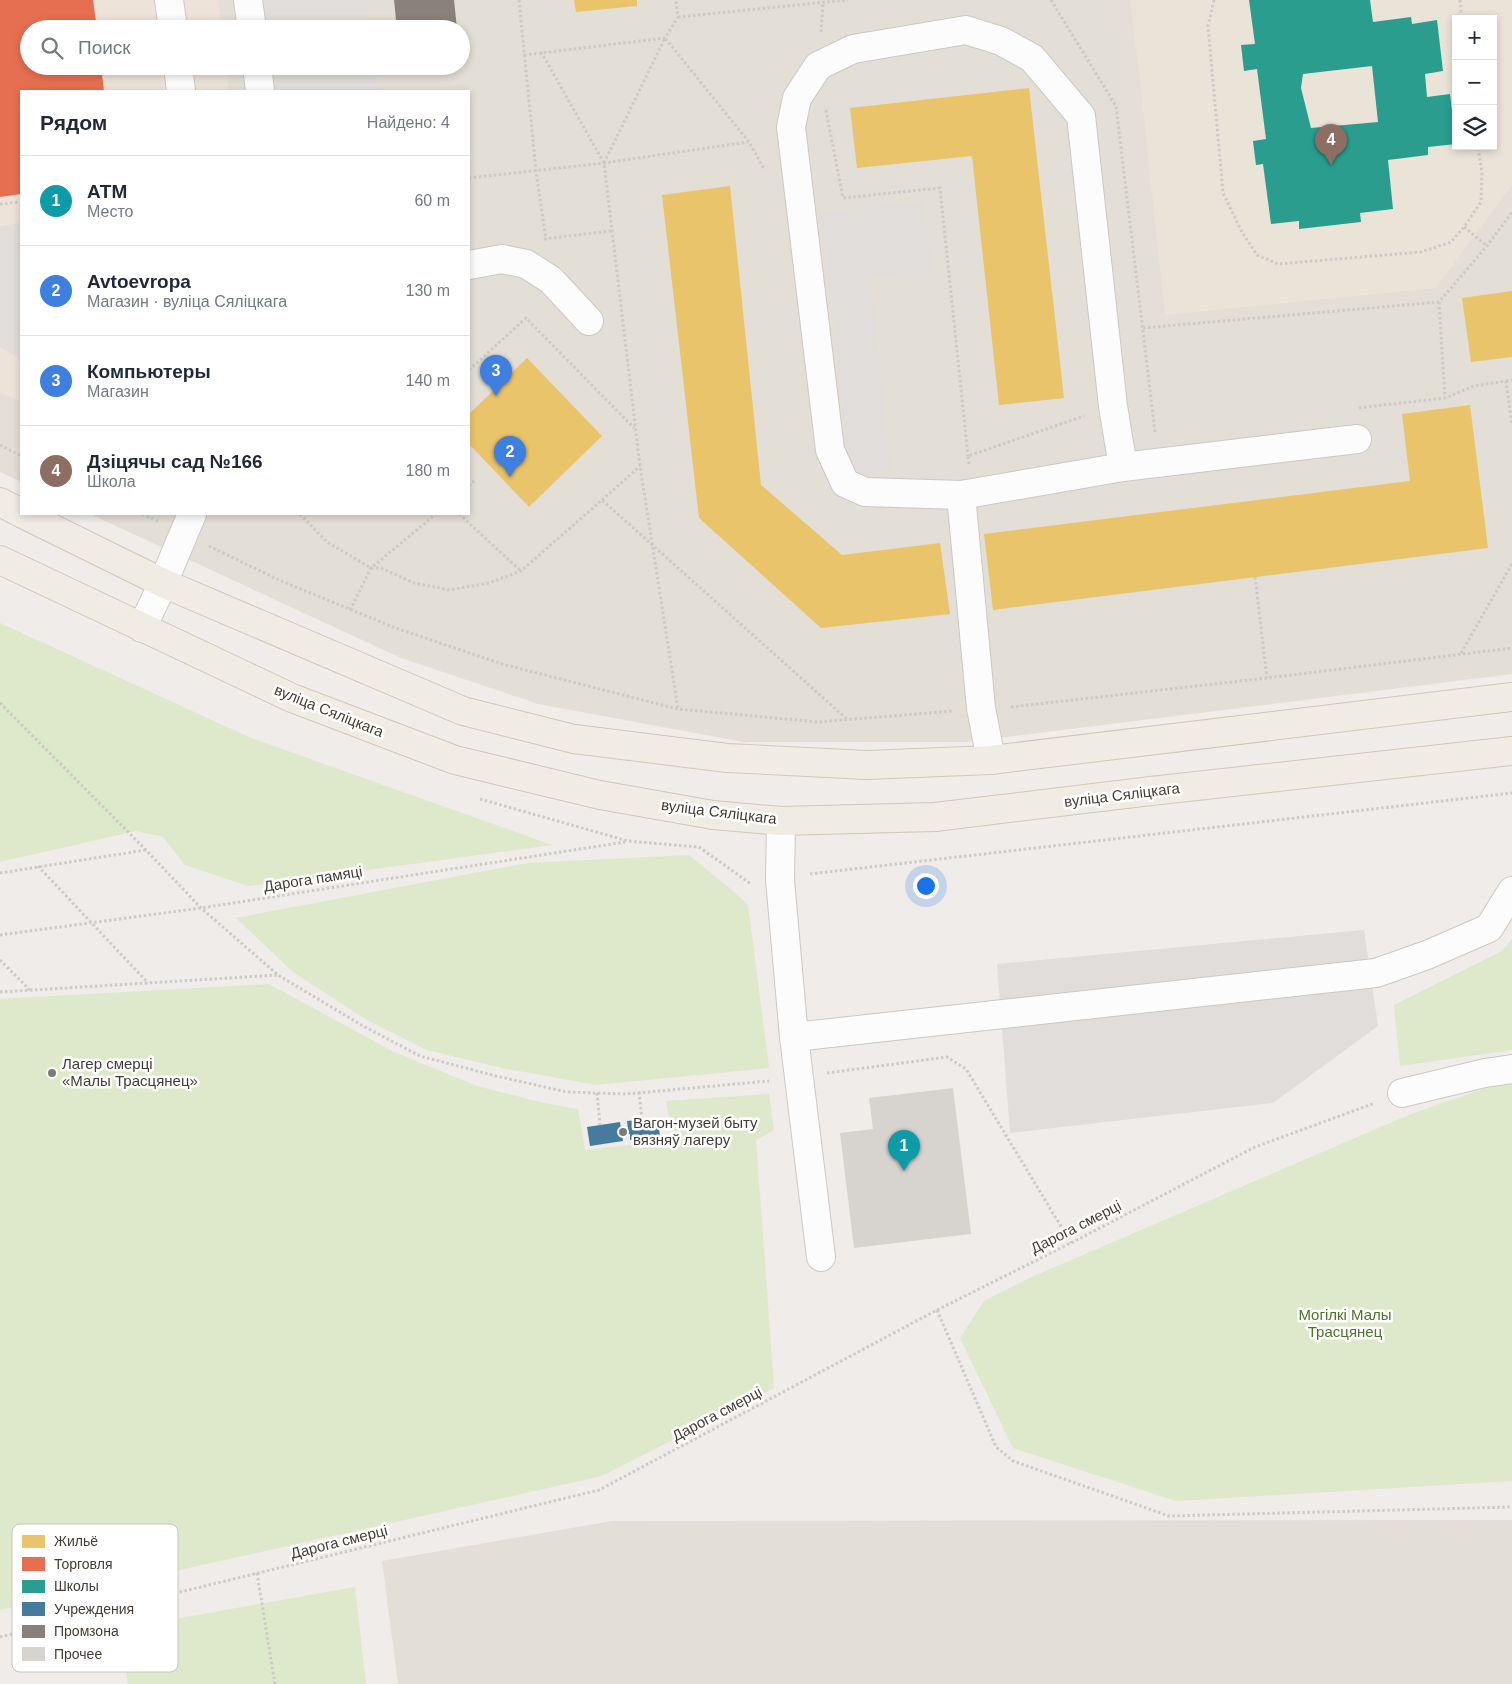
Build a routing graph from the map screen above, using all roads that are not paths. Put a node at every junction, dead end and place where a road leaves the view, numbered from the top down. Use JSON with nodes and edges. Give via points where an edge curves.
{"nodes":[{"id":1,"x":169,"y":0,"type":"edge"},
{"id":2,"x":248,"y":0,"type":"edge"},
{"id":3,"x":172,"y":20,"type":"edge"},
{"id":4,"x":251,"y":20,"type":"edge"},
{"id":5,"x":179,"y":75,"type":"edge"},
{"id":6,"x":258,"y":75,"type":"edge"},
{"id":7,"x":181,"y":90,"type":"edge"},
{"id":8,"x":260,"y":90,"type":"edge"},
{"id":9,"x":470,"y":264,"type":"edge"},
{"id":10,"x":589,"y":321,"type":"dead end"},
{"id":11,"x":1356,"y":439,"type":"dead end"},
{"id":12,"x":1122,"y":467,"type":"junction"},
{"id":13,"x":961,"y":495,"type":"junction"},
{"id":14,"x":0,"y":502,"type":"edge"},
{"id":15,"x":20,"y":512,"type":"edge"},
{"id":16,"x":26,"y":515,"type":"edge"},
{"id":17,"x":188,"y":524,"type":"edge"},
{"id":18,"x":0,"y":560,"type":"edge"},
{"id":19,"x":163,"y":583,"type":"junction"},
{"id":20,"x":142,"y":628,"type":"junction"},
{"id":21,"x":1512,"y":697,"type":"edge"},
{"id":22,"x":1512,"y":752,"type":"edge"},
{"id":23,"x":991,"y":760,"type":"junction"},
{"id":24,"x":781,"y":821,"type":"junction"},
{"id":25,"x":1512,"y":891,"type":"edge"},
{"id":26,"x":794,"y":1036,"type":"junction"},
{"id":27,"x":1512,"y":1069,"type":"edge"},
{"id":28,"x":1402,"y":1093,"type":"road end"},
{"id":29,"x":821,"y":1257,"type":"dead end"}],
"edges":[{"from":1,"to":3,"type":"street"},
{"from":2,"to":4,"type":"street"},
{"from":5,"to":7,"type":"street"},
{"from":6,"to":8,"type":"street"},
{"from":9,"to":10,"type":"street","via":[[502,259],[526,264],[552,280]]},
{"from":11,"to":12,"type":"street"},
{"from":12,"to":13,"type":"street"},
{"from":12,"to":13,"type":"street","via":[[1082,116],[1032,58],[1001,41],[966,30],[853,48],[818,66],[797,98],[791,127],[830,450],[845,483],[865,492]]},
{"from":13,"to":23,"type":"street","via":[[981,708]]},
{"from":14,"to":15,"type":"main road"},
{"from":16,"to":19,"type":"main road"},
{"from":17,"to":19,"type":"street"},
{"from":18,"to":20,"type":"main road","name":"вуліца Сяліцкага"},
{"from":19,"to":20,"type":"street"},
{"from":19,"to":23,"type":"main road","via":[[463,711],[574,739],[746,759],[867,765]]},
{"from":20,"to":24,"type":"main road","name":"вуліца Сяліцкага","via":[[292,698],[455,760],[600,795],[713,815]]},
{"from":21,"to":23,"type":"main road"},
{"from":22,"to":24,"type":"main road","name":"вуліца Сяліцкага","via":[[934,817]]},
{"from":24,"to":26,"type":"street","via":[[780,880]]},
{"from":25,"to":26,"type":"street","via":[[1489,928],[1428,955],[1376,973]]},
{"from":26,"to":29,"type":"street"},
{"from":27,"to":28,"type":"street"}]}
